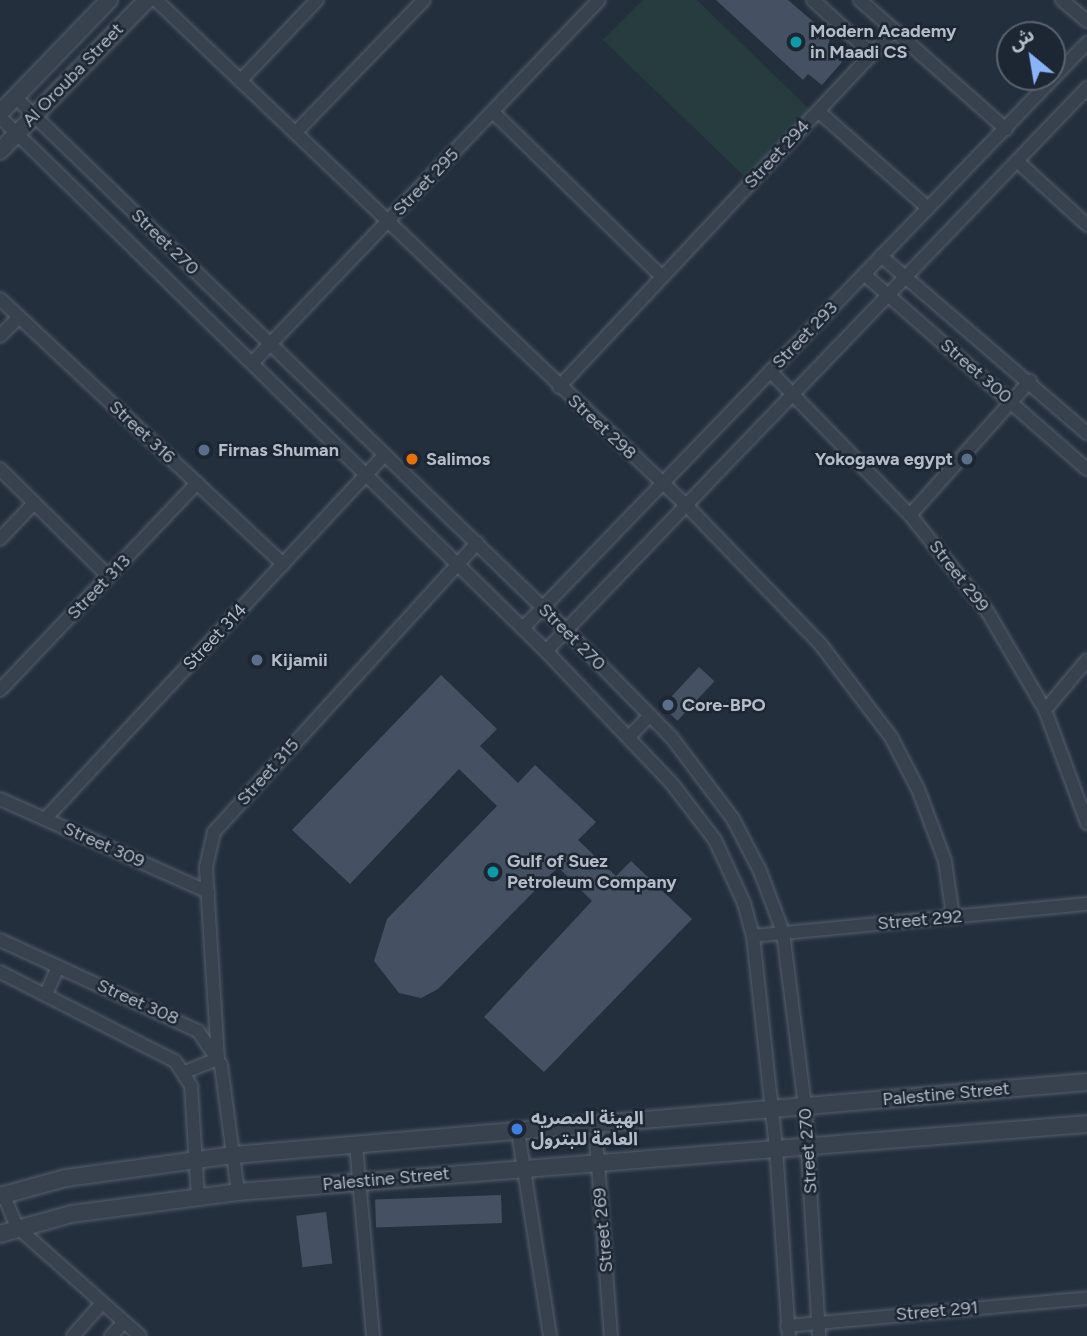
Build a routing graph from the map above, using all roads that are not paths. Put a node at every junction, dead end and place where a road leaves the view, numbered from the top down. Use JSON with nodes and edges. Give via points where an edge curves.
{"nodes":[{"id":1,"x":109,"y":0,"type":"edge"},
{"id":2,"x":147,"y":0,"type":"edge"},
{"id":3,"x":156,"y":0,"type":"edge"},
{"id":4,"x":317,"y":0,"type":"edge"},
{"id":5,"x":424,"y":0,"type":"edge"},
{"id":6,"x":599,"y":0,"type":"edge"},
{"id":7,"x":813,"y":0,"type":"edge"},
{"id":8,"x":860,"y":0,"type":"edge"},
{"id":9,"x":1062,"y":0,"type":"edge"},
{"id":10,"x":1087,"y":22,"type":"edge"},
{"id":11,"x":893,"y":31,"type":"junction"},
{"id":12,"x":1087,"y":43,"type":"edge"},
{"id":13,"x":872,"y":54,"type":"junction"},
{"id":14,"x":240,"y":81,"type":"junction"},
{"id":15,"x":1087,"y":88,"type":"edge"},
{"id":16,"x":16,"y":98,"type":"junction"},
{"id":17,"x":818,"y":111,"type":"junction"},
{"id":18,"x":493,"y":112,"type":"junction"},
{"id":19,"x":0,"y":115,"type":"edge"},
{"id":20,"x":34,"y":116,"type":"junction"},
{"id":21,"x":1006,"y":129,"type":"junction"},
{"id":22,"x":295,"y":133,"type":"junction"},
{"id":23,"x":17,"y":134,"type":"junction"},
{"id":24,"x":0,"y":151,"type":"edge"},
{"id":25,"x":1017,"y":161,"type":"junction"},
{"id":26,"x":928,"y":208,"type":"junction"},
{"id":27,"x":387,"y":222,"type":"junction"},
{"id":28,"x":1087,"y":225,"type":"edge"},
{"id":29,"x":881,"y":256,"type":"junction"},
{"id":30,"x":864,"y":274,"type":"junction"},
{"id":31,"x":662,"y":277,"type":"junction"},
{"id":32,"x":905,"y":277,"type":"junction"},
{"id":33,"x":888,"y":295,"type":"junction"},
{"id":34,"x":0,"y":299,"type":"edge"},
{"id":35,"x":19,"y":317,"type":"junction"},
{"id":36,"x":0,"y":336,"type":"edge"},
{"id":37,"x":270,"y":344,"type":"junction"},
{"id":38,"x":253,"y":363,"type":"junction"},
{"id":39,"x":770,"y":371,"type":"junction"},
{"id":40,"x":1030,"y":381,"type":"junction"},
{"id":41,"x":559,"y":387,"type":"junction"},
{"id":42,"x":793,"y":394,"type":"junction"},
{"id":43,"x":1012,"y":401,"type":"junction"},
{"id":44,"x":1087,"y":433,"type":"edge"},
{"id":45,"x":385,"y":455,"type":"junction"},
{"id":46,"x":0,"y":469,"type":"edge"},
{"id":47,"x":1087,"y":469,"type":"edge"},
{"id":48,"x":367,"y":475,"type":"junction"},
{"id":49,"x":197,"y":483,"type":"junction"},
{"id":50,"x":663,"y":483,"type":"junction"},
{"id":51,"x":34,"y":503,"type":"junction"},
{"id":52,"x":686,"y":505,"type":"junction"},
{"id":53,"x":910,"y":515,"type":"junction"},
{"id":54,"x":0,"y":539,"type":"edge"},
{"id":55,"x":477,"y":543,"type":"junction"},
{"id":56,"x":284,"y":564,"type":"junction"},
{"id":57,"x":458,"y":564,"type":"junction"},
{"id":58,"x":108,"y":576,"type":"junction"},
{"id":59,"x":543,"y":607,"type":"junction"},
{"id":60,"x":523,"y":628,"type":"junction"},
{"id":61,"x":566,"y":630,"type":"junction"},
{"id":62,"x":546,"y":651,"type":"junction"},
{"id":63,"x":1087,"y":660,"type":"edge"},
{"id":64,"x":0,"y":690,"type":"edge"},
{"id":65,"x":1045,"y":710,"type":"junction"},
{"id":66,"x":650,"y":715,"type":"junction"},
{"id":67,"x":629,"y":737,"type":"junction"},
{"id":68,"x":0,"y":799,"type":"edge"},
{"id":69,"x":46,"y":819,"type":"junction"},
{"id":70,"x":1087,"y":823,"type":"edge"},
{"id":71,"x":208,"y":891,"type":"junction"},
{"id":72,"x":1087,"y":904,"type":"edge"},
{"id":73,"x":953,"y":917,"type":"junction"},
{"id":74,"x":783,"y":932,"type":"junction"},
{"id":75,"x":753,"y":936,"type":"junction"},
{"id":76,"x":0,"y":940,"type":"edge"},
{"id":77,"x":58,"y":967,"type":"junction"},
{"id":78,"x":0,"y":972,"type":"edge"},
{"id":79,"x":46,"y":994,"type":"junction"},
{"id":80,"x":218,"y":1059,"type":"junction"},
{"id":81,"x":185,"y":1072,"type":"junction"},
{"id":82,"x":1087,"y":1082,"type":"edge"},
{"id":83,"x":805,"y":1106,"type":"junction"},
{"id":84,"x":772,"y":1109,"type":"junction"},
{"id":85,"x":595,"y":1124,"type":"junction"},
{"id":86,"x":1087,"y":1124,"type":"edge"},
{"id":87,"x":518,"y":1131,"type":"junction"},
{"id":88,"x":809,"y":1144,"type":"junction"},
{"id":89,"x":356,"y":1145,"type":"junction"},
{"id":90,"x":776,"y":1147,"type":"junction"},
{"id":91,"x":234,"y":1155,"type":"junction"},
{"id":92,"x":196,"y":1160,"type":"junction"},
{"id":93,"x":598,"y":1161,"type":"junction"},
{"id":94,"x":523,"y":1168,"type":"junction"},
{"id":95,"x":359,"y":1182,"type":"junction"},
{"id":96,"x":239,"y":1192,"type":"junction"},
{"id":97,"x":1,"y":1195,"type":"edge"},
{"id":98,"x":198,"y":1196,"type":"junction"},
{"id":99,"x":18,"y":1227,"type":"junction"},
{"id":100,"x":0,"y":1234,"type":"edge"},
{"id":101,"x":1087,"y":1298,"type":"edge"},
{"id":102,"x":102,"y":1303,"type":"junction"},
{"id":103,"x":818,"y":1321,"type":"junction"},
{"id":104,"x":124,"y":1322,"type":"junction"},
{"id":105,"x":788,"y":1331,"type":"edge"},
{"id":106,"x":73,"y":1336,"type":"edge"},
{"id":107,"x":111,"y":1336,"type":"edge"},
{"id":108,"x":140,"y":1336,"type":"edge"},
{"id":109,"x":373,"y":1336,"type":"edge"},
{"id":110,"x":550,"y":1336,"type":"edge"},
{"id":111,"x":611,"y":1336,"type":"edge"},
{"id":112,"x":819,"y":1336,"type":"edge"}],
"edges":[{"from":1,"to":16,"type":"street","name":"Al Orouba Street"},
{"from":2,"to":20,"type":"street","name":"Al Orouba Street"},
{"from":3,"to":14,"type":"street","name":"Street 298"},
{"from":4,"to":14,"type":"street"},
{"from":5,"to":22,"type":"street"},
{"from":6,"to":18,"type":"street","name":"Street 295"},
{"from":7,"to":13,"type":"street"},
{"from":8,"to":11,"type":"street"},
{"from":9,"to":10,"type":"street"},
{"from":11,"to":13,"type":"street","name":"Street 294"},
{"from":11,"to":21,"type":"street"},
{"from":12,"to":21,"type":"street","name":"Street 293"},
{"from":13,"to":17,"type":"street","name":"Street 294"},
{"from":14,"to":22,"type":"street","name":"Street 298"},
{"from":15,"to":25,"type":"street","name":"Street 293"},
{"from":16,"to":19,"type":"street","name":"Al Orouba Street"},
{"from":16,"to":20,"type":"street","name":"Street 270"},
{"from":17,"to":26,"type":"street"},
{"from":17,"to":31,"type":"street","name":"Street 294"},
{"from":18,"to":27,"type":"street","name":"Street 295"},
{"from":18,"to":31,"type":"street"},
{"from":19,"to":23,"type":"street","name":"Street 270"},
{"from":20,"to":23,"type":"street","name":"Al Orouba Street"},
{"from":20,"to":37,"type":"street","name":"Street 270"},
{"from":21,"to":26,"type":"street","name":"Street 293"},
{"from":22,"to":27,"type":"street","name":"Street 298"},
{"from":23,"to":24,"type":"street","name":"Al Orouba Street"},
{"from":23,"to":38,"type":"street","name":"Street 270"},
{"from":25,"to":28,"type":"street"},
{"from":25,"to":32,"type":"street","name":"Street 293"},
{"from":26,"to":29,"type":"street","name":"Street 293"},
{"from":27,"to":37,"type":"street","name":"Street 295"},
{"from":27,"to":41,"type":"street","name":"Street 298"},
{"from":29,"to":30,"type":"street","name":"Street 293"},
{"from":29,"to":32,"type":"street","name":"Street 300"},
{"from":30,"to":33,"type":"street","name":"Street 300"},
{"from":30,"to":39,"type":"street","name":"Street 293"},
{"from":31,"to":41,"type":"street","name":"Street 294"},
{"from":32,"to":33,"type":"street","name":"Street 293"},
{"from":32,"to":40,"type":"street","name":"Street 300"},
{"from":33,"to":42,"type":"street","name":"Street 293"},
{"from":33,"to":43,"type":"street","name":"Street 300"},
{"from":34,"to":35,"type":"street","name":"Street 316"},
{"from":35,"to":36,"type":"street"},
{"from":35,"to":49,"type":"street","name":"Street 316"},
{"from":37,"to":38,"type":"street","name":"Street 295"},
{"from":37,"to":45,"type":"street","name":"Street 270"},
{"from":38,"to":48,"type":"street","name":"Street 270"},
{"from":39,"to":42,"type":"street","name":"Street 299"},
{"from":39,"to":50,"type":"street","name":"Street 293"},
{"from":40,"to":43,"type":"street"},
{"from":40,"to":44,"type":"street","name":"Street 300"},
{"from":41,"to":50,"type":"street","name":"Street 298"},
{"from":42,"to":52,"type":"street","name":"Street 293"},
{"from":42,"to":53,"type":"street","name":"Street 299"},
{"from":43,"to":47,"type":"street","name":"Street 300"},
{"from":43,"to":53,"type":"street"},
{"from":45,"to":48,"type":"street","name":"Street 314"},
{"from":45,"to":55,"type":"street","name":"Street 270"},
{"from":46,"to":51,"type":"street"},
{"from":48,"to":56,"type":"street","name":"Street 314"},
{"from":48,"to":57,"type":"street","name":"Street 270"},
{"from":49,"to":56,"type":"street","name":"Street 316"},
{"from":49,"to":58,"type":"street","name":"Street 313"},
{"from":50,"to":52,"type":"street","name":"Street 298"},
{"from":50,"to":59,"type":"street","name":"Street 293"},
{"from":51,"to":54,"type":"street"},
{"from":51,"to":58,"type":"street"},
{"from":52,"to":61,"type":"street","name":"Street 293"},
{"from":52,"to":73,"type":"street","name":"Street 298","via":[[821,645],[891,737],[918,789],[942,852]]},
{"from":53,"to":65,"type":"street","name":"Street 299","via":[[987,611]]},
{"from":55,"to":57,"type":"street","name":"Street 315"},
{"from":55,"to":59,"type":"street","name":"Street 270"},
{"from":56,"to":69,"type":"street","name":"Street 314"},
{"from":57,"to":60,"type":"street","name":"Street 270"},
{"from":57,"to":71,"type":"street","name":"Street 315","via":[[214,832],[207,848]]},
{"from":58,"to":64,"type":"street","name":"Street 313"},
{"from":59,"to":60,"type":"street","name":"Street 293"},
{"from":59,"to":61,"type":"street","name":"Street 270"},
{"from":60,"to":62,"type":"street","name":"Street 270"},
{"from":61,"to":62,"type":"street","name":"Street 293"},
{"from":61,"to":66,"type":"street","name":"Street 270"},
{"from":62,"to":67,"type":"street","name":"Street 270"},
{"from":63,"to":65,"type":"street"},
{"from":65,"to":70,"type":"street","name":"Street 299"},
{"from":66,"to":67,"type":"street"},
{"from":66,"to":74,"type":"street","name":"Street 270","via":[[733,819],[760,871]]},
{"from":67,"to":75,"type":"street","name":"Street 270","via":[[715,840],[744,902]]},
{"from":68,"to":69,"type":"street","name":"Street 309"},
{"from":69,"to":71,"type":"street","name":"Street 309"},
{"from":71,"to":80,"type":"street","name":"Street 315"},
{"from":72,"to":73,"type":"street","name":"Street 292"},
{"from":73,"to":74,"type":"street","name":"Street 292"},
{"from":74,"to":75,"type":"street","name":"Street 292"},
{"from":74,"to":83,"type":"street","name":"Street 270"},
{"from":75,"to":84,"type":"street","name":"Street 270"},
{"from":76,"to":77,"type":"street","name":"Street 308"},
{"from":77,"to":79,"type":"street"},
{"from":77,"to":80,"type":"street","name":"Street 308","via":[[180,1020],[198,1031]]},
{"from":78,"to":79,"type":"street","name":"Street 308"},
{"from":79,"to":81,"type":"street","name":"Street 308","via":[[163,1052]]},
{"from":80,"to":81,"type":"street"},
{"from":80,"to":91,"type":"street","name":"Street 308"},
{"from":81,"to":92,"type":"street","via":[[193,1101]]},
{"from":82,"to":83,"type":"street","name":"Palestine Street"},
{"from":83,"to":84,"type":"street","name":"Palestine Street"},
{"from":83,"to":88,"type":"street","name":"Street 270"},
{"from":84,"to":85,"type":"street","name":"Palestine Street"},
{"from":84,"to":90,"type":"street","name":"Street 270"},
{"from":85,"to":87,"type":"street","name":"Palestine Street"},
{"from":85,"to":93,"type":"street","name":"Street 269"},
{"from":86,"to":88,"type":"street"},
{"from":87,"to":89,"type":"street","name":"Palestine Street"},
{"from":87,"to":94,"type":"street"},
{"from":88,"to":90,"type":"street","name":"Palestine Street"},
{"from":88,"to":103,"type":"street","name":"Street 270"},
{"from":89,"to":91,"type":"street","name":"Palestine Street"},
{"from":89,"to":95,"type":"street"},
{"from":90,"to":93,"type":"street","name":"Palestine Street"},
{"from":90,"to":105,"type":"street","name":"Street 270"},
{"from":91,"to":92,"type":"street","name":"Palestine Street"},
{"from":91,"to":96,"type":"street","name":"Street 308"},
{"from":92,"to":97,"type":"street","name":"Palestine Street","via":[[66,1178]]},
{"from":92,"to":98,"type":"street"},
{"from":93,"to":94,"type":"street","name":"Palestine Street"},
{"from":93,"to":111,"type":"street","name":"Street 269"},
{"from":94,"to":95,"type":"street","name":"Palestine Street"},
{"from":94,"to":110,"type":"street"},
{"from":95,"to":96,"type":"street","name":"Palestine Street"},
{"from":95,"to":109,"type":"street"},
{"from":96,"to":98,"type":"street","name":"Palestine Street"},
{"from":97,"to":99,"type":"street"},
{"from":98,"to":99,"type":"street","name":"Palestine Street","via":[[71,1214]]},
{"from":99,"to":100,"type":"street","name":"Palestine Street"},
{"from":99,"to":102,"type":"street"},
{"from":101,"to":103,"type":"street","name":"Street 291"},
{"from":102,"to":104,"type":"street"},
{"from":102,"to":106,"type":"street"},
{"from":103,"to":105,"type":"street","name":"Street 291"},
{"from":103,"to":112,"type":"street","name":"Street 270"},
{"from":104,"to":107,"type":"street"},
{"from":104,"to":108,"type":"street"}]}
